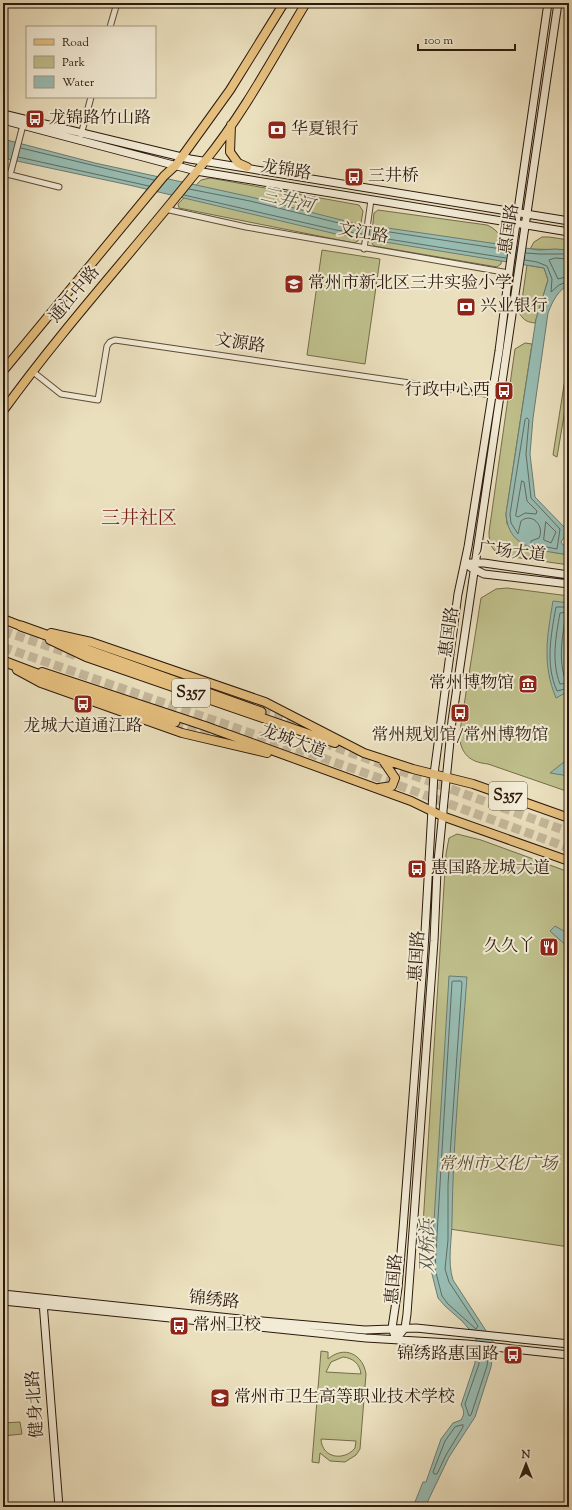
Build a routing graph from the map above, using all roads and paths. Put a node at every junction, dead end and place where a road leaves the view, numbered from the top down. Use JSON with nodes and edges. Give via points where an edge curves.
{"nodes":[{"id":1,"x":117,"y":3,"type":"edge"},
{"id":2,"x":284,"y":3,"type":"edge"},
{"id":3,"x":306,"y":3,"type":"edge"},
{"id":4,"x":548,"y":3,"type":"edge"},
{"id":5,"x":558,"y":3,"type":"edge"},
{"id":6,"x":110,"y":26,"type":"edge"},
{"id":7,"x":91,"y":98,"type":"edge"},
{"id":8,"x":3,"y":114,"type":"edge"},
{"id":9,"x":3,"y":120,"type":"edge"},
{"id":10,"x":231,"y":124,"type":"junction"},
{"id":11,"x":23,"y":125,"type":"junction"},
{"id":12,"x":80,"y":136,"type":"junction"},
{"id":13,"x":181,"y":157,"type":"junction"},
{"id":14,"x":205,"y":161,"type":"junction"},
{"id":15,"x":176,"y":165,"type":"junction"},
{"id":16,"x":247,"y":167,"type":"junction"},
{"id":17,"x":196,"y":171,"type":"junction"},
{"id":18,"x":3,"y":173,"type":"edge"},
{"id":19,"x":10,"y":175,"type":"junction"},
{"id":20,"x":59,"y":187,"type":"dead end"},
{"id":21,"x":371,"y":200,"type":"junction"},
{"id":22,"x":166,"y":209,"type":"junction"},
{"id":23,"x":518,"y":213,"type":"junction"},
{"id":24,"x":528,"y":214,"type":"junction"},
{"id":25,"x":569,"y":221,"type":"edge"},
{"id":26,"x":516,"y":224,"type":"junction"},
{"id":27,"x":525,"y":226,"type":"junction"},
{"id":28,"x":569,"y":232,"type":"edge"},
{"id":29,"x":364,"y":249,"type":"junction"},
{"id":30,"x":508,"y":273,"type":"junction"},
{"id":31,"x":3,"y":371,"type":"edge"},
{"id":32,"x":32,"y":371,"type":"junction"},
{"id":33,"x":495,"y":395,"type":"junction"},
{"id":34,"x":3,"y":410,"type":"edge"},
{"id":35,"x":464,"y":564,"type":"junction"},
{"id":36,"x":474,"y":566,"type":"junction"},
{"id":37,"x":569,"y":575,"type":"edge"},
{"id":38,"x":569,"y":584,"type":"edge"},
{"id":39,"x":3,"y":619,"type":"edge"},
{"id":40,"x":21,"y":626,"type":"junction"},
{"id":41,"x":3,"y":661,"type":"edge"},
{"id":42,"x":261,"y":712,"type":"tunnel mouth"},
{"id":43,"x":175,"y":722,"type":"tunnel mouth"},
{"id":44,"x":364,"y":753,"type":"junction"},
{"id":45,"x":382,"y":759,"type":"junction"},
{"id":46,"x":307,"y":763,"type":"junction"},
{"id":47,"x":434,"y":774,"type":"junction"},
{"id":48,"x":446,"y":777,"type":"junction"},
{"id":49,"x":378,"y":789,"type":"junction"},
{"id":50,"x":432,"y":811,"type":"junction"},
{"id":51,"x":442,"y":816,"type":"junction"},
{"id":52,"x":569,"y":818,"type":"edge"},
{"id":53,"x":569,"y":861,"type":"edge"},
{"id":54,"x":3,"y":1294,"type":"edge"},
{"id":55,"x":43,"y":1298,"type":"junction"},
{"id":56,"x":3,"y":1301,"type":"edge"},
{"id":57,"x":44,"y":1306,"type":"junction"},
{"id":58,"x":392,"y":1328,"type":"junction"},
{"id":59,"x":405,"y":1328,"type":"junction"},
{"id":60,"x":396,"y":1339,"type":"junction"},
{"id":61,"x":569,"y":1344,"type":"edge"},
{"id":62,"x":569,"y":1355,"type":"edge"},
{"id":63,"x":59,"y":1507,"type":"edge"}],
"edges":[{"from":1,"to":6,"type":"street"},
{"from":2,"to":13,"type":"main road","via":[[230,90]]},
{"from":3,"to":10,"type":"main road"},
{"from":4,"to":23,"type":"street"},
{"from":5,"to":24,"type":"street","name":"惠国路"},
{"from":7,"to":12,"type":"street"},
{"from":8,"to":12,"type":"street","name":"龙锦路"},
{"from":9,"to":11,"type":"street","name":"龙锦路"},
{"from":10,"to":14,"type":"main road"},
{"from":10,"to":16,"type":"main road","via":[[230,152],[238,163]]},
{"from":11,"to":12,"type":"street","name":"龙锦路"},
{"from":11,"to":19,"type":"street"},
{"from":12,"to":13,"type":"street","name":"龙锦路"},
{"from":12,"to":15,"type":"street","name":"龙锦路"},
{"from":13,"to":14,"type":"street","name":"龙锦路"},
{"from":13,"to":15,"type":"main road"},
{"from":14,"to":16,"type":"street","name":"龙锦路"},
{"from":14,"to":17,"type":"main road"},
{"from":15,"to":17,"type":"street","name":"龙锦路"},
{"from":15,"to":31,"type":"main road","name":"通江中路","via":[[164,176]]},
{"from":16,"to":23,"type":"street","name":"龙锦路"},
{"from":17,"to":21,"type":"street","name":"龙锦路"},
{"from":17,"to":22,"type":"main road","name":"通江中路"},
{"from":18,"to":19,"type":"street"},
{"from":19,"to":20,"type":"street"},
{"from":21,"to":26,"type":"street","name":"龙锦路"},
{"from":21,"to":29,"type":"street"},
{"from":22,"to":29,"type":"street","name":"文江路"},
{"from":22,"to":32,"type":"main road","name":"通江中路"},
{"from":23,"to":24,"type":"street"},
{"from":23,"to":26,"type":"street"},
{"from":24,"to":25,"type":"street"},
{"from":24,"to":27,"type":"street","name":"惠国路"},
{"from":26,"to":27,"type":"street","name":"龙锦路"},
{"from":26,"to":30,"type":"street"},
{"from":27,"to":28,"type":"street","name":"龙锦路"},
{"from":27,"to":33,"type":"street","name":"惠国路"},
{"from":29,"to":30,"type":"street","name":"文江路"},
{"from":30,"to":33,"type":"street"},
{"from":32,"to":33,"type":"street","name":"文源路","via":[[61,394],[98,400],[107,346],[115,340]]},
{"from":32,"to":34,"type":"main road","name":"通江中路"},
{"from":33,"to":35,"type":"street"},
{"from":33,"to":36,"type":"street","name":"惠国路"},
{"from":35,"to":36,"type":"street","name":"广场大道"},
{"from":35,"to":47,"type":"street"},
{"from":36,"to":37,"type":"street","name":"广场大道"},
{"from":36,"to":38,"type":"street","name":"广场大道","via":[[484,574]]},
{"from":36,"to":48,"type":"street","name":"惠国路"},
{"from":39,"to":40,"type":"main road","number":"S357"},
{"from":40,"to":42,"type":"highway"},
{"from":40,"to":44,"type":"main road","name":"龙城大道","number":"S357","via":[[86,657]]},
{"from":40,"to":44,"type":"main road","via":[[91,642],[265,702]]},
{"from":41,"to":43,"type":"highway"},
{"from":41,"to":46,"type":"main road","name":"龙城大道","number":"S357","via":[[205,726]]},
{"from":41,"to":46,"type":"main road","via":[[41,682],[182,733]]},
{"from":44,"to":45,"type":"main road","number":"S357"},
{"from":45,"to":47,"type":"main road","number":"S357"},
{"from":45,"to":49,"type":"main road","via":[[395,778],[392,786]]},
{"from":46,"to":49,"type":"main road","name":"龙城大道","number":"S357"},
{"from":47,"to":48,"type":"main road","number":"S357"},
{"from":47,"to":50,"type":"street"},
{"from":48,"to":51,"type":"street","name":"惠国路"},
{"from":48,"to":52,"type":"main road","number":"S357"},
{"from":49,"to":50,"type":"main road","name":"龙城大道","number":"S357"},
{"from":50,"to":51,"type":"main road","name":"龙城大道","number":"S357"},
{"from":50,"to":58,"type":"street","via":[[403,1229]]},
{"from":51,"to":53,"type":"main road","name":"龙城大道","number":"S357"},
{"from":51,"to":59,"type":"street","name":"惠国路"},
{"from":54,"to":55,"type":"street","name":"锦绣路"},
{"from":55,"to":57,"type":"street","name":"健身北路"},
{"from":55,"to":58,"type":"street","name":"锦绣路","via":[[365,1330]]},
{"from":56,"to":57,"type":"street","name":"锦绣路"},
{"from":57,"to":60,"type":"street","name":"锦绣路"},
{"from":57,"to":63,"type":"street","name":"健身北路"},
{"from":58,"to":59,"type":"street","name":"锦绣路"},
{"from":58,"to":60,"type":"street"},
{"from":59,"to":60,"type":"street","name":"惠国路"},
{"from":59,"to":61,"type":"street","name":"锦绣路"},
{"from":60,"to":62,"type":"street","name":"锦绣路"}]}
